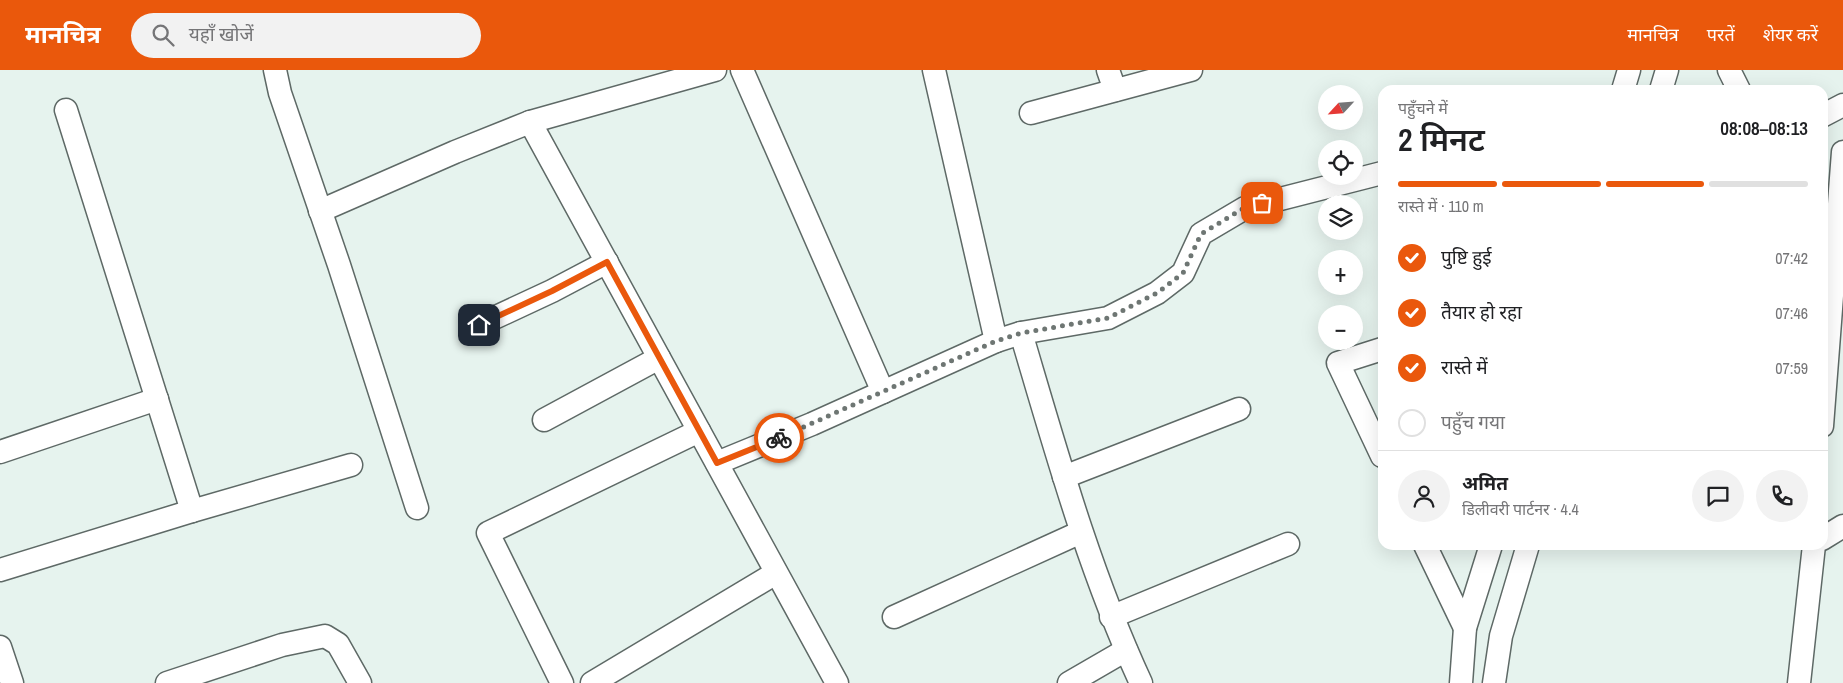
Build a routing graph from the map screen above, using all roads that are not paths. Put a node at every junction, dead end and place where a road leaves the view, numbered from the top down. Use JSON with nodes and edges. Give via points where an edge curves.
{"nodes":[{"id":1,"x":275,"y":70,"type":"edge"},
{"id":2,"x":715,"y":70,"type":"edge"},
{"id":3,"x":742,"y":70,"type":"edge"},
{"id":4,"x":934,"y":70,"type":"edge"},
{"id":5,"x":1191,"y":70,"type":"edge"},
{"id":6,"x":1629,"y":70,"type":"edge"},
{"id":7,"x":1667,"y":70,"type":"edge"},
{"id":8,"x":1728,"y":70,"type":"edge"},
{"id":9,"x":1111,"y":80,"type":"edge"},
{"id":10,"x":1624,"y":85,"type":"edge"},
{"id":11,"x":1662,"y":85,"type":"edge"},
{"id":12,"x":1736,"y":85,"type":"edge"},
{"id":13,"x":1843,"y":105,"type":"edge"},
{"id":14,"x":66,"y":110,"type":"dead end"},
{"id":15,"x":1031,"y":113,"type":"dead end"},
{"id":16,"x":1828,"y":113,"type":"edge"},
{"id":17,"x":530,"y":122,"type":"junction"},
{"id":18,"x":1843,"y":152,"type":"edge"},
{"id":19,"x":1378,"y":174,"type":"edge"},
{"id":20,"x":320,"y":211,"type":"junction"},
{"id":21,"x":1839,"y":261,"type":"edge"},
{"id":22,"x":607,"y":262,"type":"junction"},
{"id":23,"x":1828,"y":292,"type":"edge"},
{"id":24,"x":479,"y":325,"type":"dead end"},
{"id":25,"x":1021,"y":333,"type":"junction"},
{"id":26,"x":996,"y":341,"type":"junction"},
{"id":27,"x":1378,"y":350,"type":"edge"},
{"id":28,"x":659,"y":358,"type":"junction"},
{"id":29,"x":883,"y":392,"type":"junction"},
{"id":30,"x":157,"y":399,"type":"junction"},
{"id":31,"x":1239,"y":408,"type":"dead end"},
{"id":32,"x":544,"y":420,"type":"dead end"},
{"id":33,"x":699,"y":431,"type":"junction"},
{"id":34,"x":1378,"y":448,"type":"edge"},
{"id":35,"x":0,"y":452,"type":"edge"},
{"id":36,"x":717,"y":463,"type":"junction"},
{"id":37,"x":350,"y":465,"type":"dead end"},
{"id":38,"x":1064,"y":477,"type":"junction"},
{"id":39,"x":417,"y":508,"type":"dead end"},
{"id":40,"x":192,"y":511,"type":"junction"},
{"id":41,"x":1843,"y":526,"type":"edge"},
{"id":42,"x":1082,"y":532,"type":"junction"},
{"id":43,"x":1828,"y":535,"type":"edge"},
{"id":44,"x":1288,"y":544,"type":"dead end"},
{"id":45,"x":1427,"y":550,"type":"edge"},
{"id":46,"x":1489,"y":550,"type":"edge"},
{"id":47,"x":1527,"y":550,"type":"edge"},
{"id":48,"x":1813,"y":550,"type":"edge"},
{"id":49,"x":0,"y":570,"type":"edge"},
{"id":50,"x":776,"y":573,"type":"junction"},
{"id":51,"x":894,"y":617,"type":"dead end"},
{"id":52,"x":1111,"y":617,"type":"junction"},
{"id":53,"x":1465,"y":628,"type":"junction"},
{"id":54,"x":0,"y":647,"type":"edge"},
{"id":55,"x":1126,"y":650,"type":"junction"},
{"id":56,"x":12,"y":683,"type":"edge"},
{"id":57,"x":167,"y":683,"type":"edge"},
{"id":58,"x":360,"y":683,"type":"edge"},
{"id":59,"x":562,"y":683,"type":"edge"},
{"id":60,"x":592,"y":683,"type":"edge"},
{"id":61,"x":837,"y":683,"type":"edge"},
{"id":62,"x":1069,"y":683,"type":"edge"},
{"id":63,"x":1141,"y":683,"type":"edge"},
{"id":64,"x":1461,"y":683,"type":"edge"},
{"id":65,"x":1494,"y":683,"type":"edge"},
{"id":66,"x":1799,"y":683,"type":"edge"}],
"edges":[{"from":1,"to":20,"type":"street"},
{"from":2,"to":17,"type":"street"},
{"from":3,"to":29,"type":"street"},
{"from":4,"to":26,"type":"street"},
{"from":5,"to":9,"type":"street"},
{"from":6,"to":10,"type":"street"},
{"from":7,"to":11,"type":"street"},
{"from":8,"to":12,"type":"street"},
{"from":9,"to":15,"type":"street"},
{"from":13,"to":16,"type":"street"},
{"from":14,"to":30,"type":"street"},
{"from":17,"to":20,"type":"street"},
{"from":17,"to":22,"type":"street"},
{"from":18,"to":21,"type":"street"},
{"from":19,"to":25,"type":"street","via":[[1244,208],[1201,234],[1183,273],[1157,293],[1108,318]]},
{"from":20,"to":39,"type":"street"},
{"from":21,"to":23,"type":"street"},
{"from":22,"to":24,"type":"street"},
{"from":22,"to":28,"type":"street"},
{"from":25,"to":26,"type":"street"},
{"from":25,"to":38,"type":"street"},
{"from":26,"to":29,"type":"street"},
{"from":27,"to":34,"type":"street","via":[[1338,363]]},
{"from":28,"to":32,"type":"street"},
{"from":28,"to":33,"type":"street"},
{"from":29,"to":36,"type":"street"},
{"from":30,"to":35,"type":"street"},
{"from":30,"to":40,"type":"street"},
{"from":31,"to":38,"type":"street"},
{"from":33,"to":36,"type":"street"},
{"from":33,"to":59,"type":"street","via":[[488,533]]},
{"from":36,"to":50,"type":"street"},
{"from":37,"to":40,"type":"street"},
{"from":38,"to":42,"type":"street"},
{"from":40,"to":49,"type":"street"},
{"from":41,"to":43,"type":"street"},
{"from":42,"to":51,"type":"street"},
{"from":42,"to":52,"type":"street"},
{"from":44,"to":52,"type":"street"},
{"from":45,"to":53,"type":"street"},
{"from":46,"to":53,"type":"street"},
{"from":47,"to":65,"type":"street","via":[[1501,636]]},
{"from":48,"to":66,"type":"street"},
{"from":50,"to":60,"type":"street"},
{"from":50,"to":61,"type":"street"},
{"from":52,"to":55,"type":"street"},
{"from":53,"to":64,"type":"street"},
{"from":54,"to":56,"type":"street"},
{"from":55,"to":62,"type":"street"},
{"from":55,"to":63,"type":"street"},
{"from":57,"to":58,"type":"street","via":[[282,645],[326,636],[338,644]]}]}
